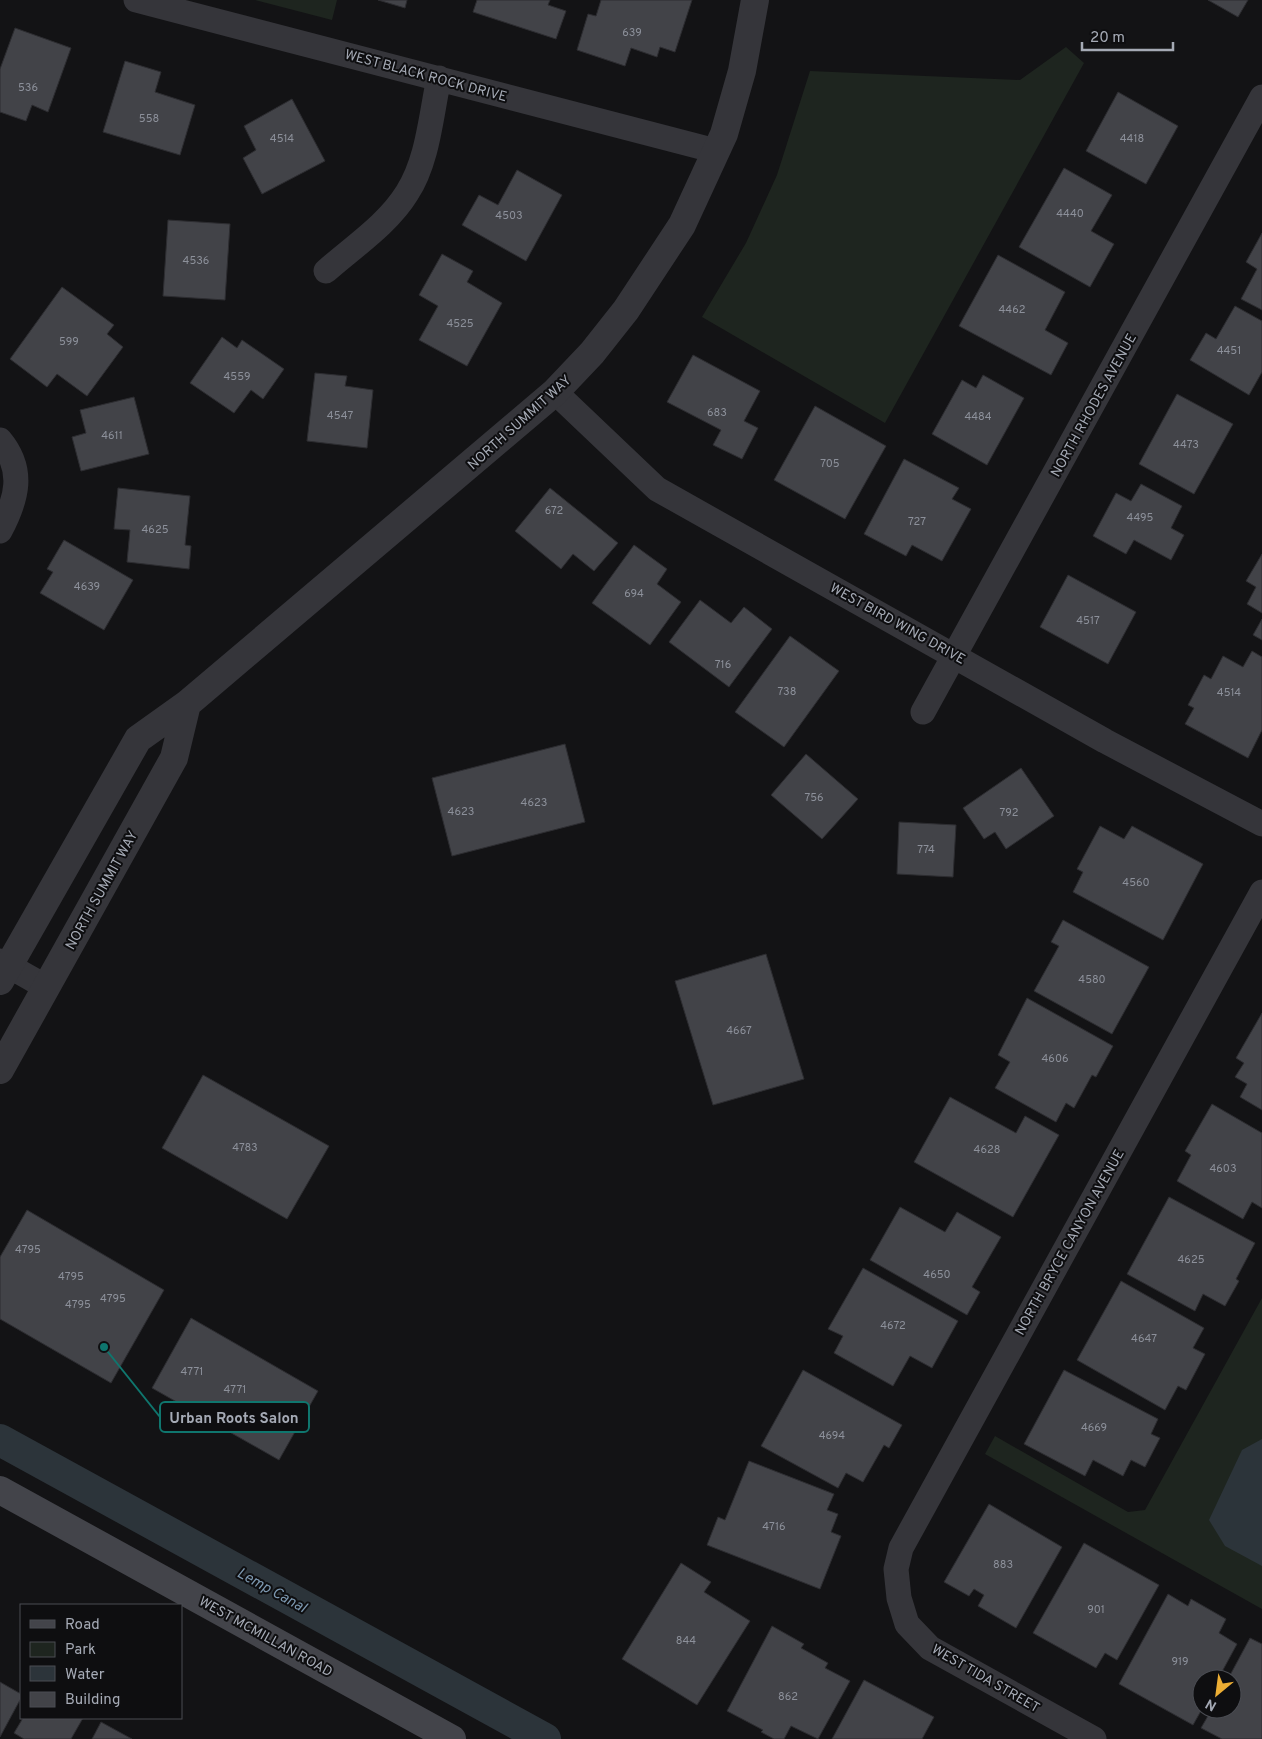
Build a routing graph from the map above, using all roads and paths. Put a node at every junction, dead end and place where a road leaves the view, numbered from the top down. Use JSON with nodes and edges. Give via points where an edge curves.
{"nodes":[{"id":1,"x":136,"y":0,"type":"edge"},
{"id":2,"x":755,"y":0,"type":"edge"},
{"id":3,"x":440,"y":78,"type":"junction"},
{"id":4,"x":1262,"y":97,"type":"edge"},
{"id":5,"x":716,"y":151,"type":"junction"},
{"id":6,"x":326,"y":271,"type":"dead end"},
{"id":7,"x":555,"y":392,"type":"junction"},
{"id":8,"x":5,"y":447,"type":"edge"},
{"id":9,"x":0,"y":531,"type":"edge"},
{"id":10,"x":955,"y":654,"type":"junction"},
{"id":11,"x":187,"y":704,"type":"junction"},
{"id":12,"x":923,"y":712,"type":"dead end"},
{"id":13,"x":1262,"y":824,"type":"edge"},
{"id":14,"x":1262,"y":892,"type":"edge"},
{"id":15,"x":3,"y":969,"type":"edge"},
{"id":16,"x":46,"y":987,"type":"junction"},
{"id":17,"x":0,"y":1070,"type":"edge"},
{"id":18,"x":0,"y":1490,"type":"edge"},
{"id":19,"x":899,"y":1598,"type":"joint"},
{"id":20,"x":452,"y":1739,"type":"edge"},
{"id":21,"x":1094,"y":1739,"type":"edge"}],
"edges":[{"from":1,"to":3,"type":"street","name":"WEST BLACK ROCK DRIVE"},
{"from":2,"to":5,"type":"street","name":"NORTH SUMMIT WAY","via":[[742,71]]},
{"from":3,"to":5,"type":"street","name":"WEST BLACK ROCK DRIVE"},
{"from":3,"to":6,"type":"street","via":[[419,167],[407,194],[388,216]]},
{"from":4,"to":10,"type":"street","name":"NORTH RHODES AVENUE"},
{"from":5,"to":7,"type":"street","name":"NORTH SUMMIT WAY","via":[[682,226],[626,310]]},
{"from":7,"to":10,"type":"street","name":"WEST BIRD WING DRIVE","via":[[657,489]]},
{"from":7,"to":11,"type":"street","name":"NORTH SUMMIT WAY"},
{"from":8,"to":9,"type":"street","via":[[17,483],[12,510]]},
{"from":10,"to":12,"type":"street","name":"NORTH RHODES AVENUE"},
{"from":10,"to":13,"type":"street","name":"WEST BIRD WING DRIVE","via":[[1105,741]]},
{"from":11,"to":15,"type":"street","name":"NORTH SUMMIT WAY","via":[[138,739]]},
{"from":11,"to":16,"type":"street","name":"NORTH SUMMIT WAY","via":[[174,758]]},
{"from":14,"to":19,"type":"street","name":"NORTH BRYCE CANYON AVENUE","via":[[901,1548],[896,1569]]},
{"from":15,"to":16,"type":"street"},
{"from":16,"to":17,"type":"street","name":"NORTH SUMMIT WAY"},
{"from":18,"to":20,"type":"main road","name":"WEST MCMILLAN ROAD"},
{"from":19,"to":21,"type":"street","name":"WEST TIDA STREET","via":[[906,1624],[930,1648]]}]}
